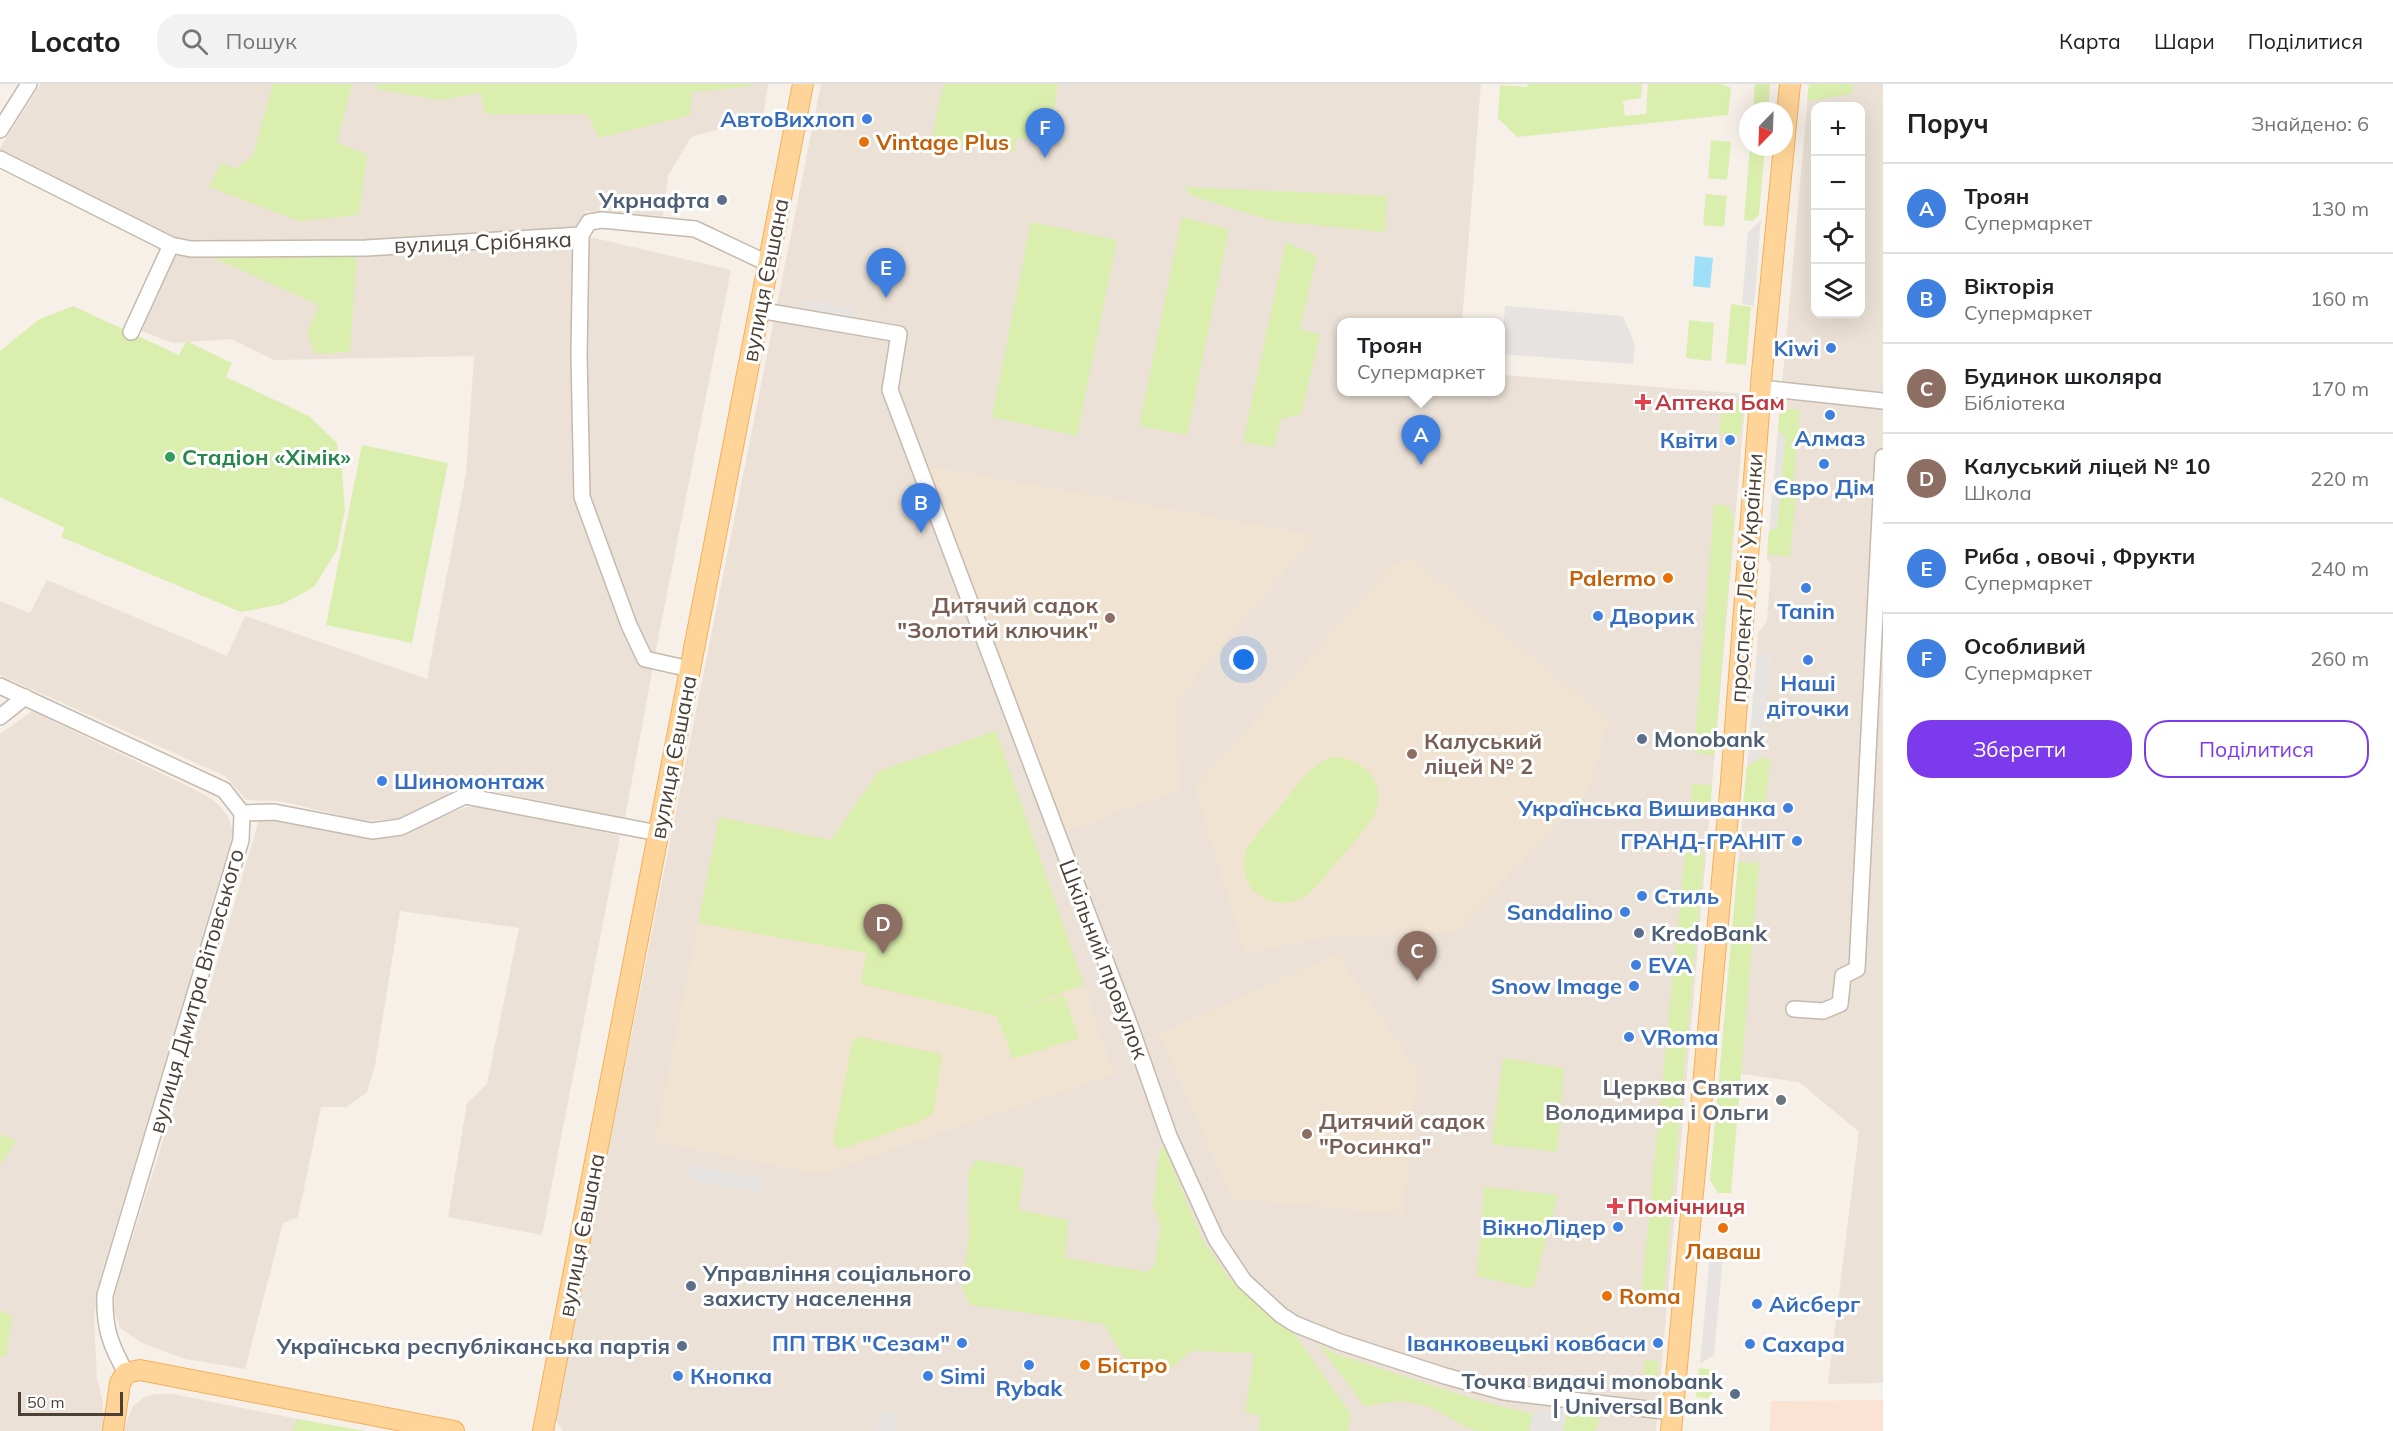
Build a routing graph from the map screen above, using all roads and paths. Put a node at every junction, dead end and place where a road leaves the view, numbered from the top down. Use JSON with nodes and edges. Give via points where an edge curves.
{"nodes":[{"id":1,"x":29,"y":84,"type":"edge"},
{"id":2,"x":803,"y":84,"type":"edge"},
{"id":3,"x":1790,"y":84,"type":"edge"},
{"id":4,"x":0,"y":130,"type":"edge"},
{"id":5,"x":0,"y":159,"type":"edge"},
{"id":6,"x":581,"y":235,"type":"junction"},
{"id":7,"x":171,"y":245,"type":"junction"},
{"id":8,"x":767,"y":263,"type":"junction"},
{"id":9,"x":758,"y":310,"type":"junction"},
{"id":10,"x":131,"y":332,"type":"dead end"},
{"id":11,"x":1761,"y":388,"type":"junction"},
{"id":12,"x":1883,"y":401,"type":"edge"},
{"id":13,"x":1883,"y":457,"type":"edge"},
{"id":14,"x":690,"y":669,"type":"junction"},
{"id":15,"x":0,"y":686,"type":"edge"},
{"id":16,"x":25,"y":697,"type":"junction"},
{"id":17,"x":0,"y":717,"type":"edge"},
{"id":18,"x":242,"y":813,"type":"junction"},
{"id":19,"x":658,"y":833,"type":"junction"},
{"id":20,"x":1794,"y":1009,"type":"dead end"},
{"id":21,"x":126,"y":1373,"type":"junction"},
{"id":22,"x":1671,"y":1421,"type":"edge"},
{"id":23,"x":112,"y":1431,"type":"edge"},
{"id":24,"x":454,"y":1431,"type":"edge"},
{"id":25,"x":543,"y":1431,"type":"edge"}],
"edges":[{"from":1,"to":4,"type":"street"},
{"from":2,"to":8,"type":"main road","name":"вулиця Євшана"},
{"from":3,"to":11,"type":"main road","name":"проспект Лесі Українки"},
{"from":5,"to":7,"type":"street","name":"вулиця Срібняка"},
{"from":6,"to":7,"type":"street","name":"вулиця Срібняка","via":[[366,248],[191,249]]},
{"from":6,"to":8,"type":"street","via":[[589,222],[602,220],[695,229]]},
{"from":6,"to":14,"type":"street","name":"вулиця Срібняка","via":[[582,497],[645,659]]},
{"from":7,"to":10,"type":"street"},
{"from":8,"to":9,"type":"main road","name":"вулиця Євшана"},
{"from":9,"to":14,"type":"main road","name":"вулиця Євшана"},
{"from":9,"to":22,"type":"street","name":"Шкільний провулок","via":[[899,334],[890,390],[1169,1136],[1216,1239],[1244,1281],[1295,1324],[1340,1342],[1504,1392]]},
{"from":11,"to":12,"type":"street"},
{"from":11,"to":22,"type":"main road","name":"проспект Лесі Українки","via":[[1731,782]]},
{"from":13,"to":20,"type":"street","via":[[1857,969],[1843,976],[1840,1004],[1823,1011]]},
{"from":14,"to":19,"type":"main road","name":"вулиця Євшана"},
{"from":15,"to":16,"type":"street"},
{"from":16,"to":17,"type":"street"},
{"from":16,"to":18,"type":"street","via":[[224,790]]},
{"from":18,"to":19,"type":"street","via":[[274,812],[372,831],[401,827],[465,796]]},
{"from":18,"to":21,"type":"street","name":"вулиця Дмитра Вітовського","via":[[241,840],[105,1294],[104,1320],[113,1350]]},
{"from":19,"to":25,"type":"main road","name":"вулиця Євшана"},
{"from":21,"to":23,"type":"main road","via":[[120,1383]]},
{"from":21,"to":24,"type":"main road","via":[[158,1373]]}]}
